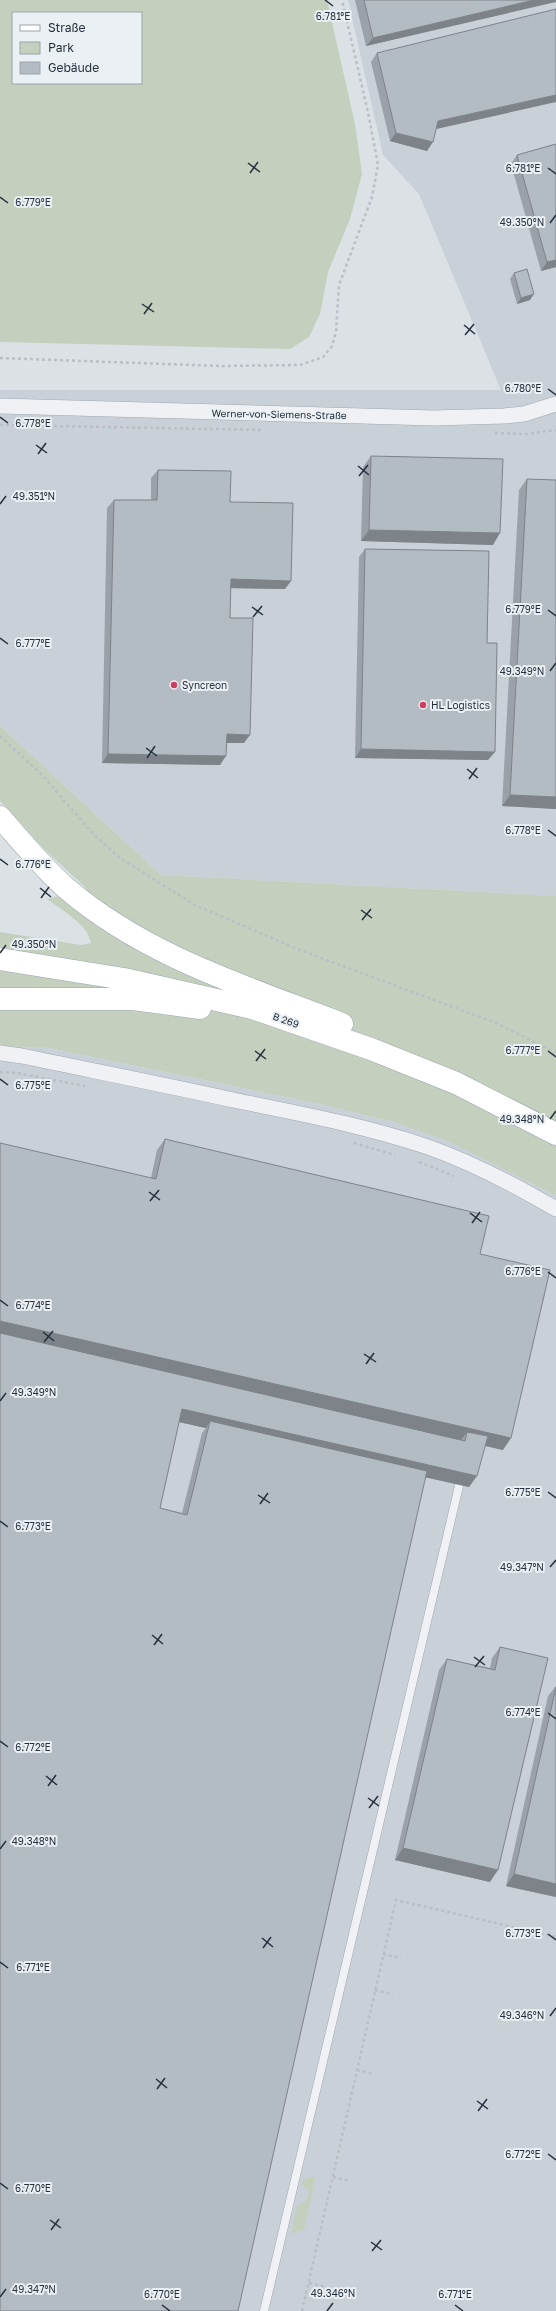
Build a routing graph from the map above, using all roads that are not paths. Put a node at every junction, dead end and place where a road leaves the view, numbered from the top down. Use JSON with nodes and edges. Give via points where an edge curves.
{"nodes":[{"id":1,"x":556,"y":404,"type":"edge"},
{"id":2,"x":0,"y":406,"type":"edge"},
{"id":3,"x":0,"y":817,"type":"edge"},
{"id":4,"x":0,"y":949,"type":"edge"},
{"id":5,"x":0,"y":959,"type":"edge"},
{"id":6,"x":0,"y":999,"type":"edge"},
{"id":7,"x":348,"y":1034,"type":"junction"},
{"id":8,"x":0,"y":1053,"type":"edge"},
{"id":9,"x":556,"y":1120,"type":"edge"},
{"id":10,"x":556,"y":1134,"type":"edge"},
{"id":11,"x":556,"y":1209,"type":"edge"},
{"id":12,"x":459,"y":1486,"type":"edge"},
{"id":13,"x":264,"y":2311,"type":"edge"}],
"edges":[{"from":1,"to":2,"type":"street","name":"Werner-von-Siemens-Straße","via":[[524,414],[434,418]]},
{"from":3,"to":7,"type":"main road","via":[[66,888],[119,927],[150,946],[245,986]]},
{"from":4,"to":7,"type":"main road","via":[[82,960],[193,980],[256,997]]},
{"from":5,"to":7,"type":"main road","name":"B 269","number":"B 269","via":[[187,992]]},
{"from":6,"to":7,"type":"main road","via":[[133,999]]},
{"from":7,"to":9,"type":"main road","via":[[463,1071]]},
{"from":7,"to":10,"type":"main road","name":"B 269","number":"B 269","via":[[456,1083]]},
{"from":8,"to":11,"type":"street","via":[[225,1098],[385,1134],[481,1168]]},
{"from":12,"to":13,"type":"lane"}]}
